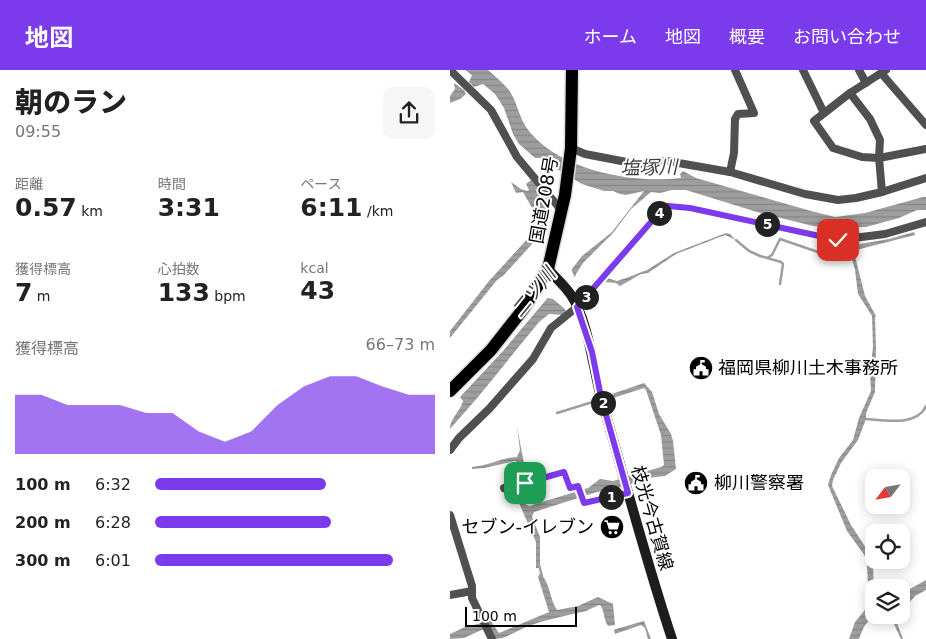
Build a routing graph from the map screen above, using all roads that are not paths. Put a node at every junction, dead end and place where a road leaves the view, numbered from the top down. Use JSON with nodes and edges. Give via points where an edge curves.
{"nodes":[{"id":1,"x":450,"y":70,"type":"edge"},
{"id":2,"x":572,"y":70,"type":"edge"},
{"id":3,"x":735,"y":70,"type":"edge"},
{"id":4,"x":803,"y":70,"type":"edge"},
{"id":5,"x":859,"y":70,"type":"edge"},
{"id":6,"x":884,"y":72,"type":"edge"},
{"id":7,"x":866,"y":83,"type":"junction"},
{"id":8,"x":850,"y":94,"type":"junction"},
{"id":9,"x":824,"y":113,"type":"junction"},
{"id":10,"x":926,"y":125,"type":"edge"},
{"id":11,"x":571,"y":148,"type":"junction"},
{"id":12,"x":926,"y":149,"type":"edge"},
{"id":13,"x":879,"y":158,"type":"junction"},
{"id":14,"x":730,"y":172,"type":"junction"},
{"id":15,"x":926,"y":178,"type":"edge"},
{"id":16,"x":882,"y":192,"type":"junction"},
{"id":17,"x":562,"y":211,"type":"junction"},
{"id":18,"x":926,"y":222,"type":"edge"},
{"id":19,"x":548,"y":269,"type":"junction"},
{"id":20,"x":576,"y":304,"type":"junction"},
{"id":21,"x":450,"y":391,"type":"edge"},
{"id":22,"x":450,"y":450,"type":"edge"},
{"id":23,"x":504,"y":488,"type":"dead end"},
{"id":24,"x":628,"y":490,"type":"junction"},
{"id":25,"x":450,"y":514,"type":"edge"},
{"id":26,"x":472,"y":591,"type":"junction"},
{"id":27,"x":450,"y":595,"type":"edge"},
{"id":28,"x":492,"y":639,"type":"edge"},
{"id":29,"x":672,"y":639,"type":"edge"}],
"edges":[{"from":1,"to":17,"type":"street","via":[[491,110],[517,156]]},
{"from":2,"to":11,"type":"highway","name":"国道208号"},
{"from":3,"to":14,"type":"street","via":[[754,113],[738,114]]},
{"from":4,"to":9,"type":"street"},
{"from":5,"to":7,"type":"street"},
{"from":6,"to":7,"type":"street"},
{"from":6,"to":10,"type":"street"},
{"from":7,"to":8,"type":"street"},
{"from":8,"to":9,"type":"street"},
{"from":8,"to":13,"type":"street","via":[[870,119],[880,140]]},
{"from":9,"to":13,"type":"street","via":[[814,121],[833,148],[862,157]]},
{"from":11,"to":14,"type":"street","via":[[585,154],[637,164],[667,161]]},
{"from":11,"to":17,"type":"highway","name":"国道208号"},
{"from":12,"to":13,"type":"street"},
{"from":13,"to":16,"type":"street"},
{"from":14,"to":16,"type":"street","via":[[838,200]]},
{"from":15,"to":16,"type":"street"},
{"from":17,"to":19,"type":"highway","name":"国道208号"},
{"from":18,"to":20,"type":"street","via":[[885,234],[838,240],[668,206]]},
{"from":19,"to":20,"type":"main road","name":"枝光今古賀線"},
{"from":19,"to":21,"type":"highway","name":"国道208号","via":[[524,308],[491,350]]},
{"from":20,"to":22,"type":"street","via":[[550,328],[533,359]]},
{"from":20,"to":24,"type":"main road","name":"枝光今古賀線"},
{"from":23,"to":24,"type":"street","via":[[564,472],[570,488],[578,486],[584,503]]},
{"from":24,"to":29,"type":"main road","name":"枝光今古賀線","via":[[649,570]]},
{"from":25,"to":26,"type":"street"},
{"from":26,"to":27,"type":"street"},
{"from":26,"to":28,"type":"street","via":[[472,598]]}]}
